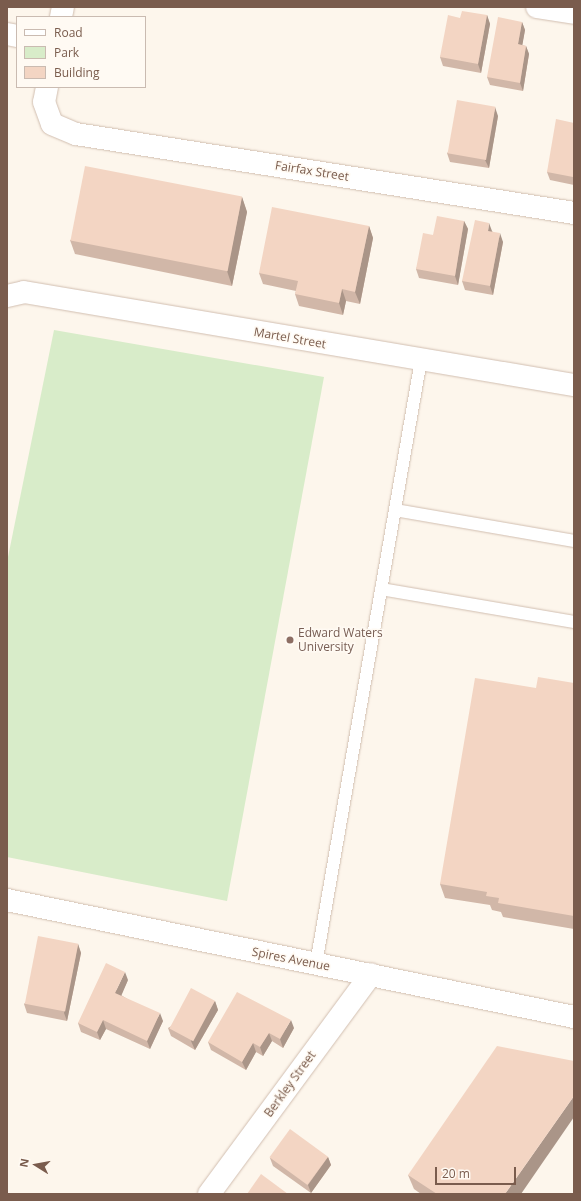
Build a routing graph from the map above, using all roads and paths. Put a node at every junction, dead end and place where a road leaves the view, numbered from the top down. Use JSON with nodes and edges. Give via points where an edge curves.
{"nodes":[{"id":1,"x":537,"y":7,"type":"edge"},
{"id":2,"x":574,"y":13,"type":"edge"},
{"id":3,"x":47,"y":88,"type":"edge"},
{"id":4,"x":574,"y":213,"type":"edge"},
{"id":5,"x":7,"y":296,"type":"edge"},
{"id":6,"x":422,"y":360,"type":"junction"},
{"id":7,"x":574,"y":385,"type":"edge"},
{"id":8,"x":395,"y":510,"type":"junction"},
{"id":9,"x":574,"y":541,"type":"edge"},
{"id":10,"x":381,"y":589,"type":"junction"},
{"id":11,"x":574,"y":622,"type":"edge"},
{"id":12,"x":7,"y":900,"type":"edge"},
{"id":13,"x":316,"y":964,"type":"junction"},
{"id":14,"x":371,"y":974,"type":"junction"},
{"id":15,"x":574,"y":1017,"type":"edge"},
{"id":16,"x":209,"y":1194,"type":"edge"}],
"edges":[{"from":1,"to":2,"type":"street"},
{"from":3,"to":4,"type":"street","name":"Fairfax Street","via":[[44,102],[52,124],[76,134]]},
{"from":5,"to":6,"type":"street","name":"Martel Street","via":[[24,292]]},
{"from":6,"to":7,"type":"street","name":"Martel Street"},
{"from":6,"to":8,"type":"lane"},
{"from":8,"to":9,"type":"lane"},
{"from":8,"to":10,"type":"lane"},
{"from":10,"to":11,"type":"lane"},
{"from":10,"to":13,"type":"lane"},
{"from":12,"to":13,"type":"street","name":"Spires Avenue"},
{"from":13,"to":14,"type":"street","name":"Spires Avenue"},
{"from":14,"to":15,"type":"street","name":"Spires Avenue"},
{"from":14,"to":16,"type":"street","name":"Berkley Street"}]}
